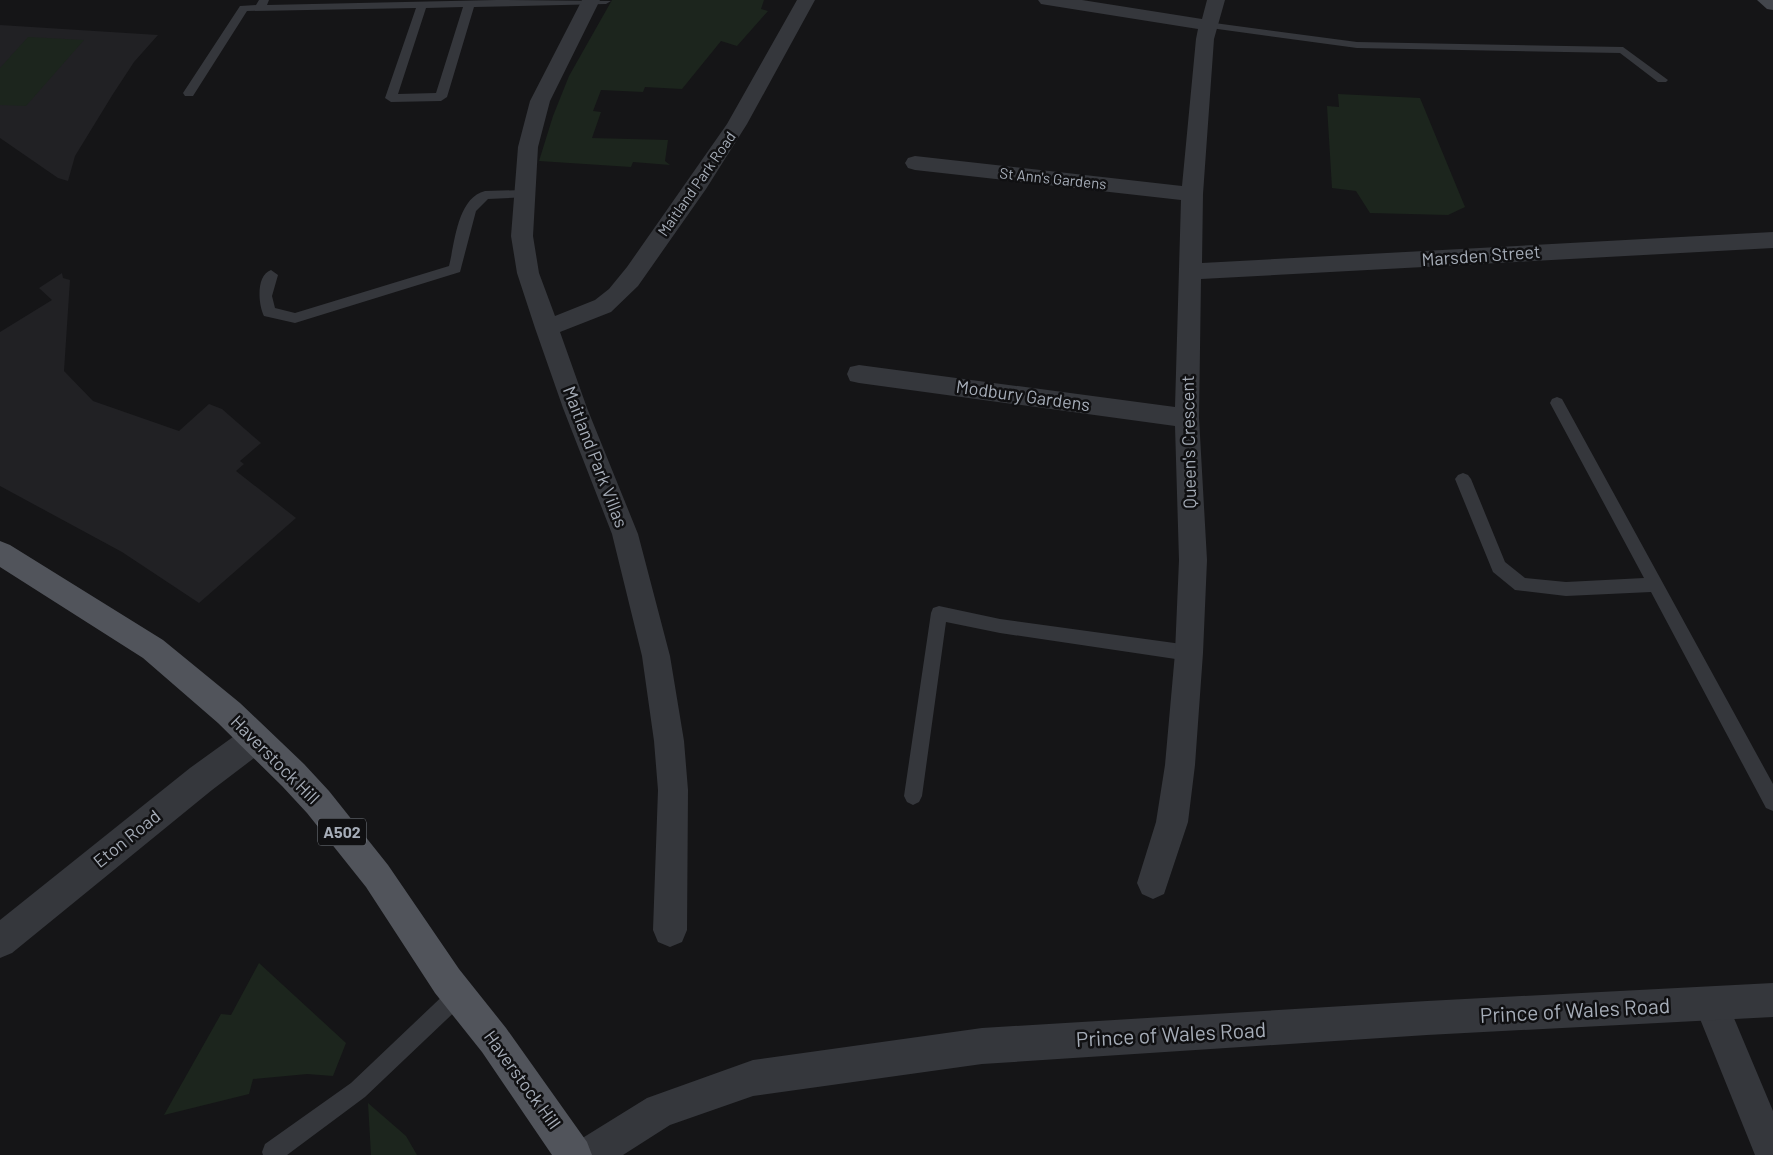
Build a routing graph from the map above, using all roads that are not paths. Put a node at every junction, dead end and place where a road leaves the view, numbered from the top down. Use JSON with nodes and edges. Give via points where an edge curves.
{"nodes":[{"id":1,"x":806,"y":0,"type":"edge"},
{"id":2,"x":1047,"y":0,"type":"edge"},
{"id":3,"x":1216,"y":0,"type":"edge"},
{"id":4,"x":1766,"y":0,"type":"edge"},
{"id":5,"x":596,"y":1,"type":"edge"},
{"id":6,"x":445,"y":2,"type":"edge"},
{"id":7,"x":495,"y":2,"type":"edge"},
{"id":8,"x":262,"y":4,"type":"edge"},
{"id":9,"x":422,"y":4,"type":"junction"},
{"id":10,"x":469,"y":4,"type":"junction"},
{"id":11,"x":1773,"y":5,"type":"edge"},
{"id":12,"x":1207,"y":25,"type":"junction"},
{"id":13,"x":1662,"y":80,"type":"dead end"},
{"id":14,"x":189,"y":93,"type":"dead end"},
{"id":15,"x":915,"y":163,"type":"dead end"},
{"id":16,"x":524,"y":194,"type":"junction"},
{"id":17,"x":1192,"y":194,"type":"junction"},
{"id":18,"x":1773,"y":240,"type":"edge"},
{"id":19,"x":1190,"y":272,"type":"junction"},
{"id":20,"x":271,"y":274,"type":"dead end"},
{"id":21,"x":547,"y":328,"type":"junction"},
{"id":22,"x":859,"y":374,"type":"dead end"},
{"id":23,"x":1557,"y":403,"type":"dead end"},
{"id":24,"x":1187,"y":418,"type":"junction"},
{"id":25,"x":1462,"y":479,"type":"dead end"},
{"id":26,"x":0,"y":553,"type":"edge"},
{"id":27,"x":1657,"y":585,"type":"junction"},
{"id":28,"x":1190,"y":653,"type":"junction"},
{"id":29,"x":256,"y":739,"type":"junction"},
{"id":30,"x":913,"y":796,"type":"dead end"},
{"id":31,"x":1773,"y":802,"type":"edge"},
{"id":32,"x":1153,"y":883,"type":"dead end"},
{"id":33,"x":670,"y":930,"type":"dead end"},
{"id":34,"x":0,"y":941,"type":"edge"},
{"id":35,"x":458,"y":995,"type":"junction"},
{"id":36,"x":1773,"y":1000,"type":"edge"},
{"id":37,"x":1711,"y":1004,"type":"junction"},
{"id":38,"x":273,"y":1152,"type":"dead end"},
{"id":39,"x":574,"y":1155,"type":"edge"},
{"id":40,"x":589,"y":1155,"type":"edge"},
{"id":41,"x":1773,"y":1155,"type":"edge"}],
"edges":[{"from":1,"to":21,"type":"street","name":"Maitland Park Road","via":[[738,124],[697,188],[628,281],[610,301]]},
{"from":2,"to":12,"type":"street"},
{"from":3,"to":12,"type":"street","name":"Queen's Crescent"},
{"from":4,"to":11,"type":"main road"},
{"from":5,"to":7,"type":"lane"},
{"from":5,"to":16,"type":"street","name":"Maitland Park Villas","via":[[540,101],[528,147]]},
{"from":6,"to":9,"type":"lane"},
{"from":6,"to":10,"type":"lane"},
{"from":7,"to":10,"type":"lane"},
{"from":8,"to":9,"type":"lane"},
{"from":8,"to":14,"type":"lane","via":[[244,8]]},
{"from":9,"to":10,"type":"lane","via":[[391,98],[441,97]]},
{"from":12,"to":13,"type":"lane","via":[[1357,45],[1623,50]]},
{"from":12,"to":17,"type":"street","name":"Queen's Crescent"},
{"from":15,"to":17,"type":"street","name":"St Ann's Gardens"},
{"from":16,"to":20,"type":"lane","via":[[485,195],[470,209],[455,270],[295,318],[270,312],[265,296]]},
{"from":16,"to":21,"type":"street","name":"Maitland Park Villas","via":[[522,236],[528,273]]},
{"from":17,"to":19,"type":"street","name":"Queen's Crescent"},
{"from":18,"to":19,"type":"street","name":"Marsden Street"},
{"from":19,"to":24,"type":"street","name":"Queen's Crescent"},
{"from":21,"to":33,"type":"street","name":"Maitland Park Villas","via":[[625,534],[656,656],[673,790]]},
{"from":22,"to":24,"type":"street","name":"Modbury Gardens"},
{"from":23,"to":27,"type":"lane"},
{"from":24,"to":28,"type":"street","name":"Queen's Crescent","via":[[1193,560]]},
{"from":25,"to":27,"type":"lane","via":[[1499,566],[1521,585],[1566,589]]},
{"from":26,"to":29,"type":"main road","name":"Haverstock Hill","number":"A502","via":[[153,649]]},
{"from":27,"to":31,"type":"lane"},
{"from":28,"to":30,"type":"lane","via":[[1000,626],[940,613]]},
{"from":28,"to":32,"type":"street","name":"Queen's Crescent","via":[[1172,822]]},
{"from":29,"to":34,"type":"street","name":"Eton Road","via":[[201,779]]},
{"from":29,"to":35,"type":"main road","name":"Haverstock Hill","number":"A502","via":[[312,795],[377,876]]},
{"from":35,"to":38,"type":"lane","via":[[358,1090]]},
{"from":35,"to":39,"type":"main road","name":"Haverstock Hill","number":"A502","via":[[544,1109]]},
{"from":36,"to":37,"type":"street","name":"Prince of Wales Road"},
{"from":37,"to":40,"type":"street","name":"Prince of Wales Road","via":[[1427,1018],[973,1048],[753,1078],[660,1111]]},
{"from":37,"to":41,"type":"street"}]}
